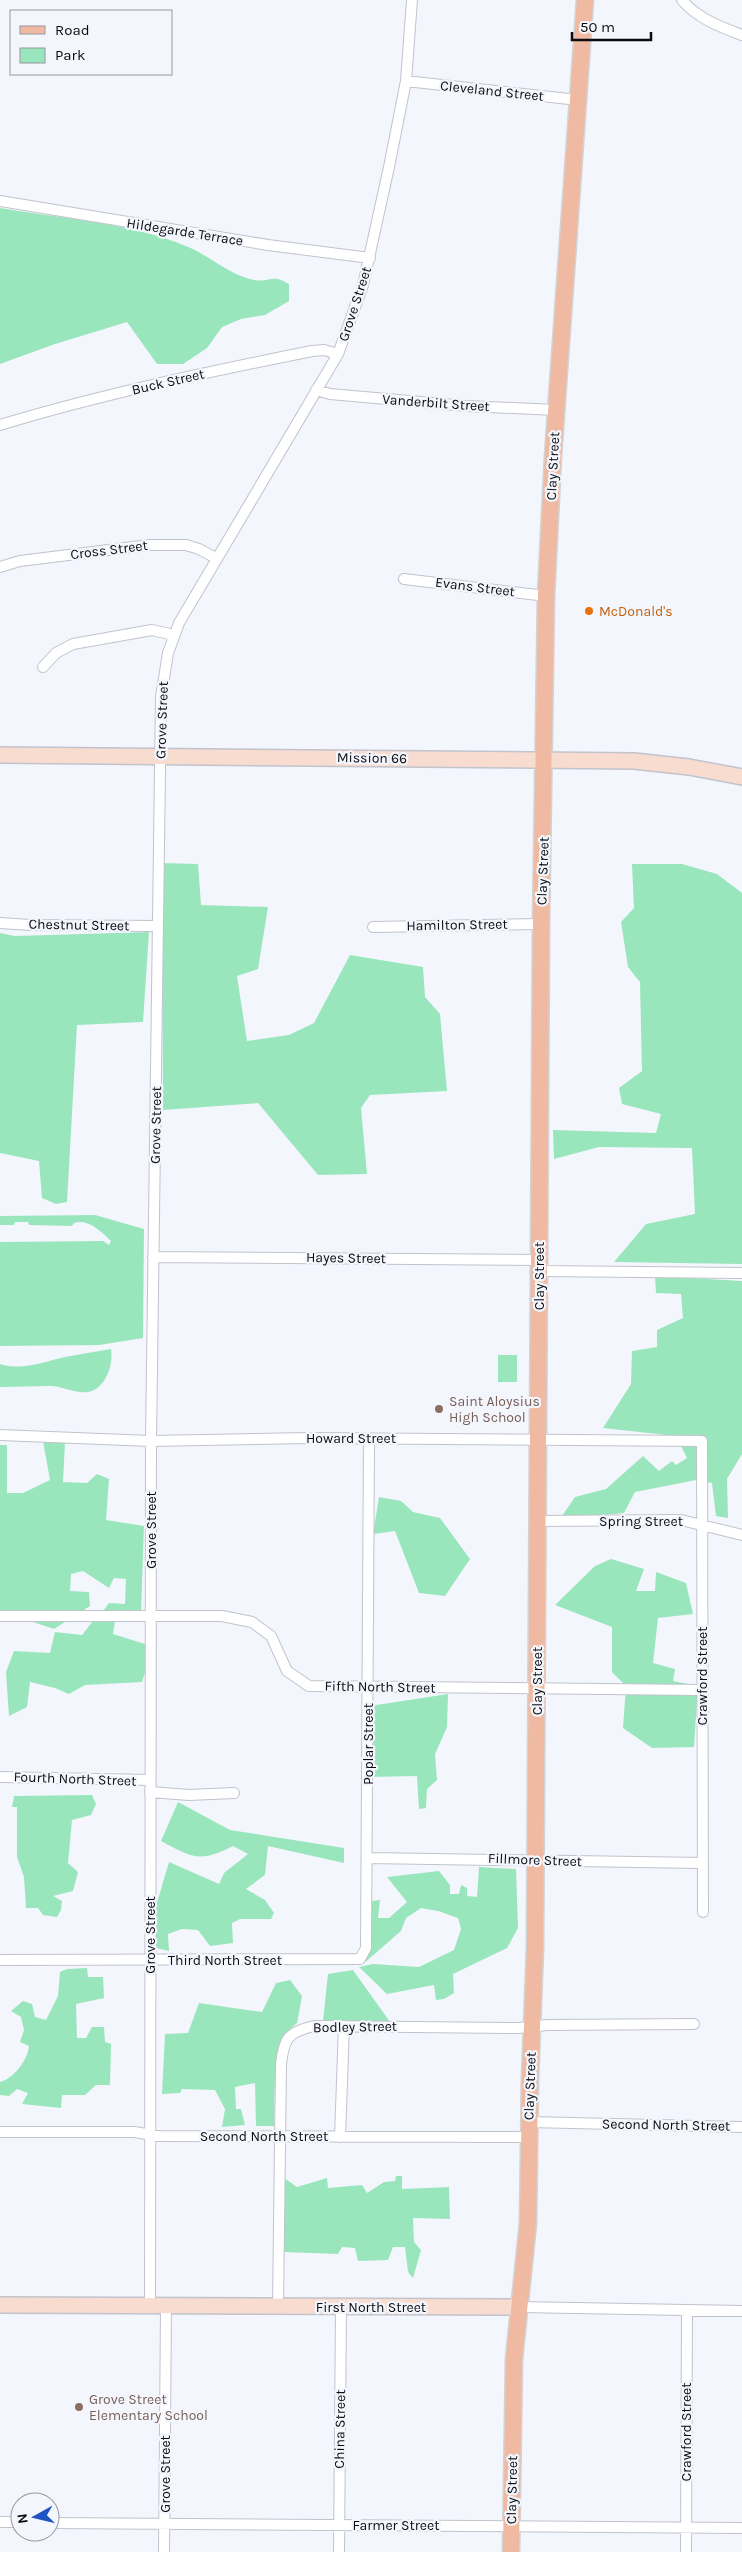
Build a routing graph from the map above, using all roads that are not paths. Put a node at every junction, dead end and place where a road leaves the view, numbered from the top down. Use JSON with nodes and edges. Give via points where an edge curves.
{"nodes":[{"id":1,"x":412,"y":0,"type":"edge"},
{"id":2,"x":585,"y":0,"type":"edge"},
{"id":3,"x":682,"y":0,"type":"edge"},
{"id":4,"x":742,"y":36,"type":"edge"},
{"id":5,"x":406,"y":81,"type":"junction"},
{"id":6,"x":578,"y":100,"type":"junction"},
{"id":7,"x":0,"y":201,"type":"edge"},
{"id":8,"x":370,"y":258,"type":"junction"},
{"id":9,"x":338,"y":354,"type":"junction"},
{"id":10,"x":316,"y":390,"type":"junction"},
{"id":11,"x":556,"y":410,"type":"junction"},
{"id":12,"x":0,"y":425,"type":"edge"},
{"id":13,"x":216,"y":558,"type":"junction"},
{"id":14,"x":0,"y":567,"type":"edge"},
{"id":15,"x":404,"y":579,"type":"dead end"},
{"id":16,"x":546,"y":596,"type":"junction"},
{"id":17,"x":174,"y":635,"type":"junction"},
{"id":18,"x":43,"y":667,"type":"dead end"},
{"id":19,"x":0,"y":755,"type":"edge"},
{"id":20,"x":160,"y":756,"type":"junction"},
{"id":21,"x":546,"y":760,"type":"junction"},
{"id":22,"x":742,"y":777,"type":"edge"},
{"id":23,"x":0,"y":923,"type":"edge"},
{"id":24,"x":541,"y":924,"type":"junction"},
{"id":25,"x":157,"y":926,"type":"junction"},
{"id":26,"x":373,"y":927,"type":"dead end"},
{"id":27,"x":153,"y":1257,"type":"junction"},
{"id":28,"x":539,"y":1266,"type":"junction"},
{"id":29,"x":742,"y":1273,"type":"edge"},
{"id":30,"x":0,"y":1435,"type":"edge"},
{"id":31,"x":368,"y":1438,"type":"junction"},
{"id":32,"x":538,"y":1438,"type":"junction"},
{"id":33,"x":151,"y":1441,"type":"junction"},
{"id":34,"x":702,"y":1441,"type":"joint"},
{"id":35,"x":538,"y":1521,"type":"junction"},
{"id":36,"x":702,"y":1525,"type":"junction"},
{"id":37,"x":742,"y":1535,"type":"edge"},
{"id":38,"x":0,"y":1616,"type":"edge"},
{"id":39,"x":151,"y":1616,"type":"junction"},
{"id":40,"x":368,"y":1686,"type":"junction"},
{"id":41,"x":537,"y":1688,"type":"junction"},
{"id":42,"x":701,"y":1690,"type":"junction"},
{"id":43,"x":0,"y":1777,"type":"edge"},
{"id":44,"x":150,"y":1780,"type":"junction"},
{"id":45,"x":150,"y":1792,"type":"junction"},
{"id":46,"x":234,"y":1793,"type":"dead end"},
{"id":47,"x":368,"y":1858,"type":"junction"},
{"id":48,"x":536,"y":1860,"type":"junction"},
{"id":49,"x":702,"y":1863,"type":"junction"},
{"id":50,"x":703,"y":1912,"type":"dead end"},
{"id":51,"x":360,"y":1959,"type":"joint"},
{"id":52,"x":0,"y":1960,"type":"edge"},
{"id":53,"x":150,"y":1960,"type":"junction"},
{"id":54,"x":694,"y":2024,"type":"dead end"},
{"id":55,"x":344,"y":2026,"type":"junction"},
{"id":56,"x":533,"y":2026,"type":"junction"},
{"id":57,"x":742,"y":2128,"type":"edge"},
{"id":58,"x":529,"y":2130,"type":"junction"},
{"id":59,"x":0,"y":2132,"type":"edge"},
{"id":60,"x":149,"y":2134,"type":"junction"},
{"id":61,"x":279,"y":2136,"type":"junction"},
{"id":62,"x":340,"y":2137,"type":"junction"},
{"id":63,"x":0,"y":2305,"type":"edge"},
{"id":64,"x":150,"y":2306,"type":"junction"},
{"id":65,"x":166,"y":2306,"type":"junction"},
{"id":66,"x":278,"y":2307,"type":"junction"},
{"id":67,"x":341,"y":2307,"type":"junction"},
{"id":68,"x":519,"y":2307,"type":"junction"},
{"id":69,"x":687,"y":2311,"type":"junction"},
{"id":70,"x":742,"y":2311,"type":"edge"},
{"id":71,"x":60,"y":2523,"type":"edge"},
{"id":72,"x":164,"y":2524,"type":"junction"},
{"id":73,"x":339,"y":2525,"type":"junction"},
{"id":74,"x":511,"y":2526,"type":"junction"},
{"id":75,"x":686,"y":2528,"type":"junction"},
{"id":76,"x":742,"y":2528,"type":"edge"},
{"id":77,"x":164,"y":2552,"type":"edge"},
{"id":78,"x":339,"y":2552,"type":"edge"},
{"id":79,"x":511,"y":2552,"type":"edge"},
{"id":80,"x":686,"y":2552,"type":"edge"}],
"edges":[{"from":1,"to":5,"type":"street","name":"Grove Street"},
{"from":2,"to":6,"type":"main road","name":"Clay Street"},
{"from":3,"to":4,"type":"street","via":[[696,13]]},
{"from":5,"to":6,"type":"street","name":"Cleveland Street"},
{"from":5,"to":8,"type":"street","name":"Grove Street"},
{"from":6,"to":11,"type":"main road","name":"Clay Street"},
{"from":7,"to":8,"type":"street","name":"Hildegarde Terrace","via":[[268,245]]},
{"from":8,"to":9,"type":"street","name":"Grove Street","via":[[356,310]]},
{"from":9,"to":10,"type":"street","name":"Grove Street"},
{"from":9,"to":12,"type":"street","name":"Buck Street","via":[[312,351],[224,368]]},
{"from":10,"to":11,"type":"street","name":"Vanderbilt Street","via":[[466,406]]},
{"from":10,"to":13,"type":"street","name":"Grove Street"},
{"from":11,"to":16,"type":"main road","name":"Clay Street"},
{"from":13,"to":14,"type":"street","name":"Cross Street","via":[[186,545],[149,545],[20,561]]},
{"from":13,"to":17,"type":"street","name":"Grove Street"},
{"from":15,"to":16,"type":"street","name":"Evans Street"},
{"from":16,"to":21,"type":"main road","name":"Clay Street"},
{"from":17,"to":18,"type":"street","via":[[152,630],[73,644],[56,653]]},
{"from":17,"to":20,"type":"street","name":"Grove Street","via":[[162,689]]},
{"from":19,"to":20,"type":"street","name":"Mission 66"},
{"from":20,"to":21,"type":"street","name":"Mission 66"},
{"from":20,"to":25,"type":"street","name":"Grove Street"},
{"from":21,"to":22,"type":"street","name":"Mission 66","via":[[666,764]]},
{"from":21,"to":24,"type":"main road","name":"Clay Street"},
{"from":23,"to":25,"type":"street","name":"Chestnut Street"},
{"from":24,"to":26,"type":"street","name":"Hamilton Street"},
{"from":24,"to":28,"type":"main road","name":"Clay Street"},
{"from":25,"to":27,"type":"street","name":"Grove Street"},
{"from":27,"to":28,"type":"street","name":"Hayes Street"},
{"from":27,"to":33,"type":"street","name":"Grove Street"},
{"from":28,"to":29,"type":"street","name":"Hayes Street"},
{"from":28,"to":32,"type":"main road","name":"Clay Street"},
{"from":30,"to":33,"type":"street","name":"Howard Street"},
{"from":31,"to":32,"type":"street","name":"Howard Street"},
{"from":31,"to":33,"type":"street","name":"Howard Street"},
{"from":31,"to":40,"type":"street","name":"Poplar Street"},
{"from":32,"to":34,"type":"street","name":"Howard Street"},
{"from":32,"to":35,"type":"main road","name":"Clay Street"},
{"from":33,"to":39,"type":"street","name":"Grove Street"},
{"from":34,"to":36,"type":"street","name":"Crawford Street"},
{"from":35,"to":36,"type":"street","name":"Spring Street","via":[[681,1520]]},
{"from":35,"to":41,"type":"main road","name":"Clay Street"},
{"from":36,"to":37,"type":"street","name":"Spring Street"},
{"from":36,"to":42,"type":"street","name":"Crawford Street"},
{"from":38,"to":39,"type":"street","name":"Fifth North Street"},
{"from":39,"to":40,"type":"street","name":"Fifth North Street","via":[[222,1616],[252,1622],[271,1636],[288,1671],[309,1686]]},
{"from":39,"to":44,"type":"street","name":"Grove Street"},
{"from":40,"to":41,"type":"street","name":"Fifth North Street"},
{"from":40,"to":47,"type":"street","name":"Poplar Street"},
{"from":41,"to":42,"type":"street","name":"Fifth North Street"},
{"from":41,"to":48,"type":"main road","name":"Clay Street"},
{"from":42,"to":49,"type":"street","name":"Crawford Street"},
{"from":43,"to":44,"type":"street","name":"Fourth North Street"},
{"from":44,"to":45,"type":"street","name":"Grove Street"},
{"from":45,"to":46,"type":"street","name":"Fourth North Street","via":[[189,1795]]},
{"from":45,"to":53,"type":"street","name":"Grove Street"},
{"from":47,"to":48,"type":"street","name":"Fillmore Street"},
{"from":47,"to":51,"type":"street","name":"Poplar Street","via":[[366,1948]]},
{"from":48,"to":49,"type":"street","name":"Fillmore Street"},
{"from":48,"to":56,"type":"main road","name":"Clay Street"},
{"from":49,"to":50,"type":"street","name":"Crawford Street"},
{"from":51,"to":53,"type":"street","name":"Third North Street"},
{"from":52,"to":53,"type":"street","name":"Third North Street"},
{"from":53,"to":60,"type":"street","name":"Grove Street"},
{"from":54,"to":56,"type":"street","name":"Bodley Street"},
{"from":55,"to":56,"type":"street","name":"Bodley Street"},
{"from":55,"to":61,"type":"street","name":"Bodley Street","via":[[314,2026],[294,2032],[286,2040],[281,2064]]},
{"from":55,"to":62,"type":"street"},
{"from":56,"to":58,"type":"main road","name":"Clay Street"},
{"from":57,"to":58,"type":"street","name":"Second North Street"},
{"from":58,"to":62,"type":"street","name":"Second North Street"},
{"from":58,"to":68,"type":"main road","name":"Clay Street","via":[[528,2223]]},
{"from":59,"to":60,"type":"street","name":"Second North Street"},
{"from":60,"to":61,"type":"street","name":"Second North Street"},
{"from":60,"to":64,"type":"street","name":"Grove Street"},
{"from":61,"to":62,"type":"street","name":"Second North Street"},
{"from":61,"to":66,"type":"street","name":"Bodley Street"},
{"from":63,"to":64,"type":"street","name":"First North Street"},
{"from":64,"to":65,"type":"street","name":"First North Street"},
{"from":65,"to":66,"type":"street","name":"First North Street"},
{"from":65,"to":72,"type":"street","name":"Grove Street"},
{"from":66,"to":67,"type":"street","name":"First North Street"},
{"from":67,"to":68,"type":"street","name":"First North Street"},
{"from":67,"to":73,"type":"street","name":"China Street"},
{"from":68,"to":69,"type":"street","name":"First North Street"},
{"from":68,"to":74,"type":"main road","name":"Clay Street","via":[[514,2358]]},
{"from":69,"to":70,"type":"street","name":"First North Street"},
{"from":69,"to":75,"type":"street","name":"Crawford Street"},
{"from":71,"to":72,"type":"street","name":"Farmer Street"},
{"from":72,"to":73,"type":"street","name":"Farmer Street"},
{"from":72,"to":77,"type":"street","name":"Grove Street"},
{"from":73,"to":74,"type":"street","name":"Farmer Street"},
{"from":73,"to":78,"type":"street","name":"China Street"},
{"from":74,"to":75,"type":"street","name":"Farmer Street"},
{"from":74,"to":79,"type":"main road","name":"Clay Street"},
{"from":75,"to":76,"type":"street","name":"Farmer Street"},
{"from":75,"to":80,"type":"street","name":"Crawford Street"}]}
